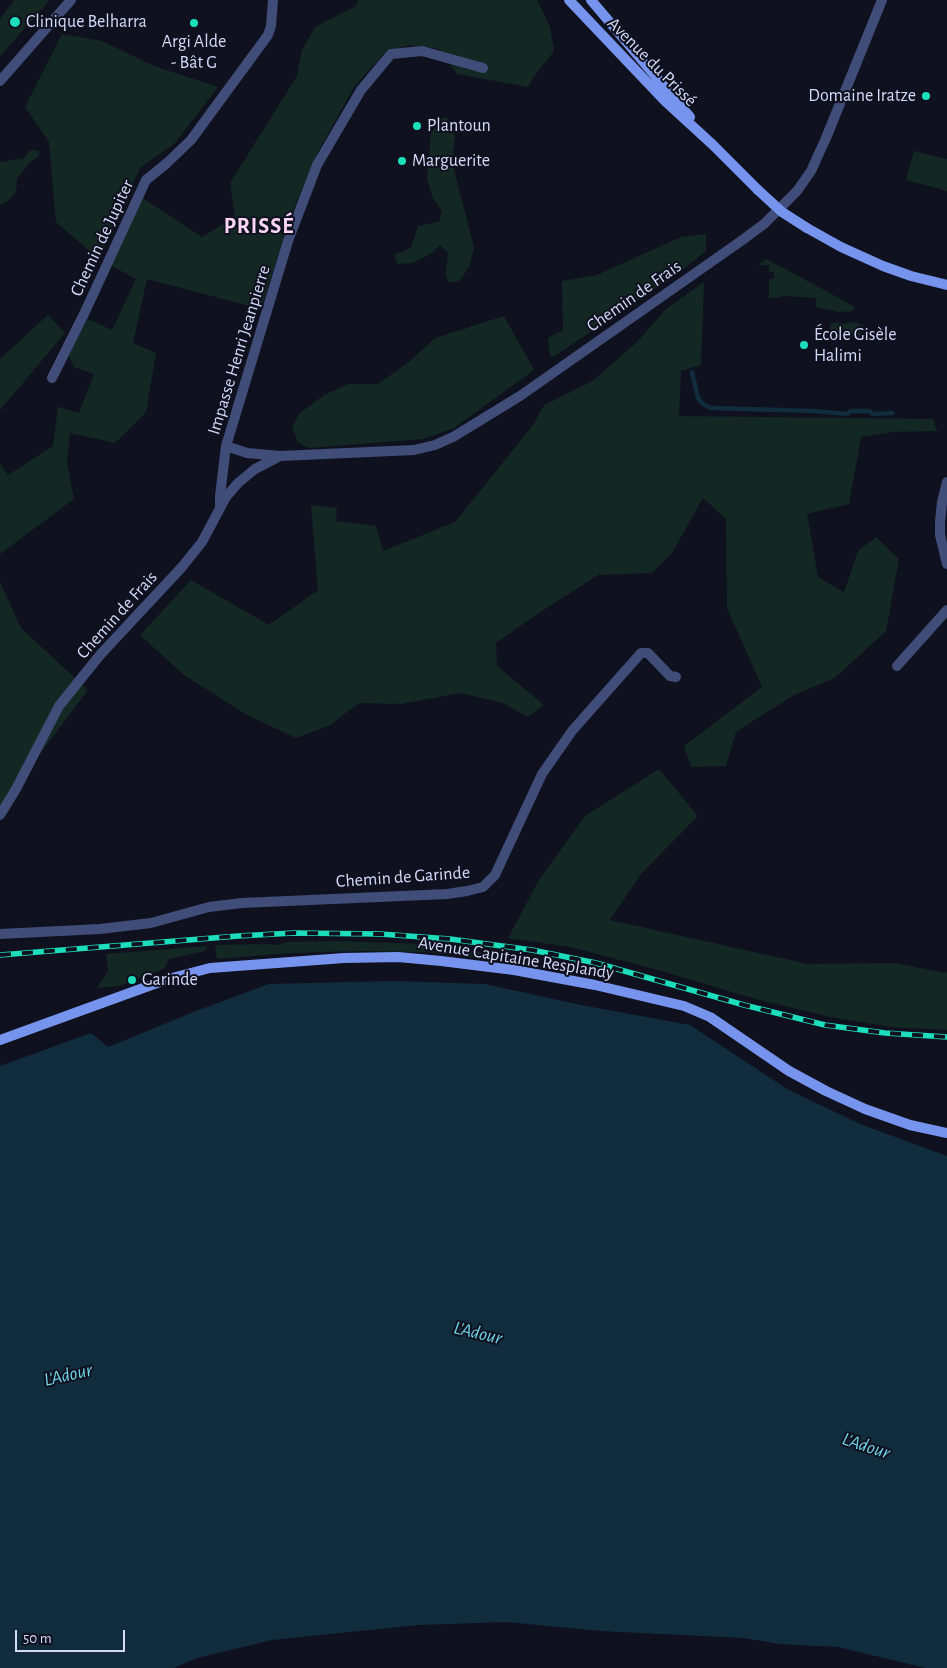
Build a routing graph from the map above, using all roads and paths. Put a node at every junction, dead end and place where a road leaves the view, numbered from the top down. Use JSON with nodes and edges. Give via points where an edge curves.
{"nodes":[{"id":1,"x":71,"y":0,"type":"edge"},
{"id":2,"x":273,"y":0,"type":"edge"},
{"id":3,"x":569,"y":0,"type":"edge"},
{"id":4,"x":591,"y":0,"type":"edge"},
{"id":5,"x":882,"y":0,"type":"edge"},
{"id":6,"x":483,"y":68,"type":"dead end"},
{"id":7,"x":0,"y":81,"type":"edge"},
{"id":8,"x":713,"y":145,"type":"junction"},
{"id":9,"x":947,"y":285,"type":"edge"},
{"id":10,"x":52,"y":378,"type":"dead end"},
{"id":11,"x":226,"y":446,"type":"junction"},
{"id":12,"x":280,"y":456,"type":"junction"},
{"id":13,"x":947,"y":482,"type":"edge"},
{"id":14,"x":220,"y":508,"type":"junction"},
{"id":15,"x":947,"y":564,"type":"edge"},
{"id":16,"x":947,"y":610,"type":"edge"},
{"id":17,"x":897,"y":666,"type":"dead end"},
{"id":18,"x":676,"y":677,"type":"dead end"},
{"id":19,"x":0,"y":815,"type":"edge"},
{"id":20,"x":0,"y":934,"type":"edge"},
{"id":21,"x":0,"y":1040,"type":"edge"},
{"id":22,"x":947,"y":1133,"type":"edge"}],
"edges":[{"from":1,"to":7,"type":"street"},
{"from":2,"to":10,"type":"street","name":"Chemin de Jupiter","via":[[271,26],[264,41],[191,140],[146,180]]},
{"from":3,"to":8,"type":"main road","name":"Avenue du Prissé","via":[[665,101]]},
{"from":4,"to":8,"type":"main road","name":"Avenue du Prissé"},
{"from":5,"to":12,"type":"street","name":"Chemin de Frais","via":[[811,171],[797,191],[764,224],[520,396],[453,437],[414,450]]},
{"from":6,"to":11,"type":"street","name":"Impasse Henri Jeanpierre","via":[[422,51],[391,54],[360,90],[317,165],[288,241]]},
{"from":8,"to":9,"type":"main road","name":"Avenue du Prissé","bridge":true,"via":[[782,212],[807,228],[883,266]]},
{"from":11,"to":12,"type":"street","name":"Chemin de Frais","via":[[247,453]]},
{"from":11,"to":14,"type":"street","name":"Impasse Henri Jeanpierre"},
{"from":12,"to":14,"type":"street","name":"Chemin de Frais","via":[[255,469],[238,483]]},
{"from":13,"to":15,"type":"street","via":[[940,522]]},
{"from":14,"to":19,"type":"street","name":"Chemin de Frais","via":[[202,542],[182,567],[100,655],[60,706]]},
{"from":16,"to":17,"type":"street"},
{"from":18,"to":20,"type":"street","name":"Chemin de Garinde","via":[[670,676],[648,653],[642,653],[572,731],[542,774],[495,875],[482,887],[447,894],[242,903],[209,907],[151,923]]},
{"from":21,"to":22,"type":"main road","name":"Avenue Capitaine Resplandy","via":[[168,979],[210,968],[344,958],[398,957],[441,961],[595,985],[684,1006],[710,1017],[789,1071],[826,1091],[901,1122]]}]}
